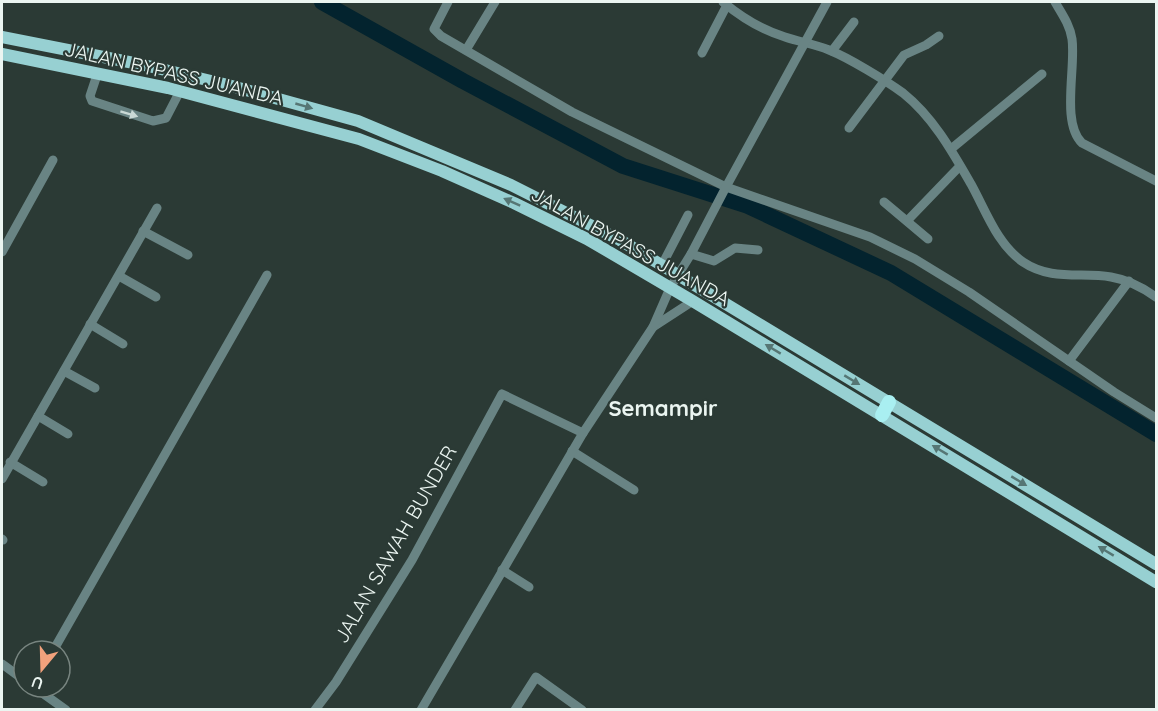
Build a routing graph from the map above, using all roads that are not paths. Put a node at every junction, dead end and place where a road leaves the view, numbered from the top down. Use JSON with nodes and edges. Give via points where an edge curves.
{"nodes":[{"id":1,"x":448,"y":2,"type":"edge"},
{"id":2,"x":495,"y":2,"type":"edge"},
{"id":3,"x":827,"y":2,"type":"edge"},
{"id":4,"x":1055,"y":2,"type":"edge"},
{"id":5,"x":725,"y":3,"type":"edge"},
{"id":6,"x":854,"y":22,"type":"dead end"},
{"id":7,"x":939,"y":36,"type":"dead end"},
{"id":8,"x":2,"y":37,"type":"edge"},
{"id":9,"x":805,"y":43,"type":"junction"},
{"id":10,"x":466,"y":50,"type":"junction"},
{"id":11,"x":832,"y":51,"type":"junction"},
{"id":12,"x":702,"y":53,"type":"dead end"},
{"id":13,"x":2,"y":54,"type":"edge"},
{"id":14,"x":1042,"y":74,"type":"dead end"},
{"id":15,"x":97,"y":75,"type":"junction"},
{"id":16,"x":883,"y":81,"type":"junction"},
{"id":17,"x":180,"y":92,"type":"junction"},
{"id":18,"x":849,"y":129,"type":"dead end"},
{"id":19,"x":951,"y":149,"type":"junction"},
{"id":20,"x":53,"y":160,"type":"dead end"},
{"id":21,"x":467,"y":166,"type":"junction"},
{"id":22,"x":960,"y":166,"type":"junction"},
{"id":23,"x":462,"y":181,"type":"junction"},
{"id":24,"x":1156,"y":181,"type":"edge"},
{"id":25,"x":725,"y":189,"type":"junction"},
{"id":26,"x":884,"y":202,"type":"dead end"},
{"id":27,"x":157,"y":208,"type":"dead end"},
{"id":28,"x":688,"y":215,"type":"dead end"},
{"id":29,"x":907,"y":222,"type":"junction"},
{"id":30,"x":143,"y":231,"type":"junction"},
{"id":31,"x":928,"y":239,"type":"dead end"},
{"id":32,"x":758,"y":250,"type":"dead end"},
{"id":33,"x":2,"y":252,"type":"edge"},
{"id":34,"x":692,"y":254,"type":"junction"},
{"id":35,"x":188,"y":255,"type":"dead end"},
{"id":36,"x":662,"y":265,"type":"junction"},
{"id":37,"x":267,"y":275,"type":"dead end"},
{"id":38,"x":680,"y":275,"type":"junction"},
{"id":39,"x":119,"y":276,"type":"junction"},
{"id":40,"x":1128,"y":281,"type":"junction"},
{"id":41,"x":670,"y":288,"type":"junction"},
{"id":42,"x":156,"y":297,"type":"dead end"},
{"id":43,"x":1156,"y":297,"type":"edge"},
{"id":44,"x":693,"y":301,"type":"junction"},
{"id":45,"x":90,"y":324,"type":"junction"},
{"id":46,"x":653,"y":327,"type":"junction"},
{"id":47,"x":123,"y":344,"type":"dead end"},
{"id":48,"x":1069,"y":361,"type":"junction"},
{"id":49,"x":64,"y":371,"type":"junction"},
{"id":50,"x":95,"y":388,"type":"dead end"},
{"id":51,"x":889,"y":402,"type":"junction"},
{"id":52,"x":38,"y":416,"type":"junction"},
{"id":53,"x":882,"y":416,"type":"junction"},
{"id":54,"x":1156,"y":418,"type":"edge"},
{"id":55,"x":583,"y":433,"type":"junction"},
{"id":56,"x":68,"y":434,"type":"dead end"},
{"id":57,"x":572,"y":451,"type":"junction"},
{"id":58,"x":10,"y":462,"type":"junction"},
{"id":59,"x":2,"y":479,"type":"edge"},
{"id":60,"x":43,"y":482,"type":"dead end"},
{"id":61,"x":633,"y":490,"type":"dead end"},
{"id":62,"x":1156,"y":564,"type":"edge"},
{"id":63,"x":502,"y":570,"type":"junction"},
{"id":64,"x":1156,"y":582,"type":"edge"},
{"id":65,"x":529,"y":587,"type":"dead end"},
{"id":66,"x":60,"y":639,"type":"edge"},
{"id":67,"x":53,"y":700,"type":"joint"},
{"id":68,"x":48,"y":710,"type":"edge"},
{"id":69,"x":66,"y":710,"type":"edge"},
{"id":70,"x":315,"y":710,"type":"edge"},
{"id":71,"x":421,"y":710,"type":"edge"},
{"id":72,"x":515,"y":710,"type":"edge"},
{"id":73,"x":582,"y":710,"type":"edge"}],
"edges":[{"from":1,"to":10,"type":"street","via":[[435,26],[436,33]]},
{"from":2,"to":10,"type":"street"},
{"from":3,"to":9,"type":"street"},
{"from":4,"to":24,"type":"street","via":[[1072,38],[1072,115],[1076,137]]},
{"from":5,"to":9,"type":"street","via":[[761,27]]},
{"from":5,"to":12,"type":"street"},
{"from":6,"to":11,"type":"street"},
{"from":7,"to":16,"type":"street","via":[[904,55]]},
{"from":8,"to":21,"type":"main road","name":"JALAN BYPASS JUANDA","one_way":true,"via":[[144,65],[297,104],[358,121]]},
{"from":9,"to":11,"type":"street"},
{"from":9,"to":25,"type":"street"},
{"from":10,"to":25,"type":"street","via":[[572,111]]},
{"from":11,"to":16,"type":"street"},
{"from":13,"to":15,"type":"main road","name":"JALAN BYPASS JUANDA"},
{"from":14,"to":19,"type":"street"},
{"from":15,"to":17,"type":"main road","name":"JALAN BYPASS JUANDA"},
{"from":15,"to":17,"type":"street","one_way":true,"via":[[92,101],[153,121],[166,118]]},
{"from":16,"to":18,"type":"street"},
{"from":16,"to":19,"type":"street","via":[[903,93]]},
{"from":17,"to":23,"type":"main road","name":"JALAN BYPASS JUANDA","via":[[359,140]]},
{"from":19,"to":22,"type":"street"},
{"from":20,"to":33,"type":"street"},
{"from":21,"to":23,"type":"main road"},
{"from":21,"to":36,"type":"main road","name":"JALAN BYPASS JUANDA","via":[[620,240]]},
{"from":22,"to":29,"type":"street"},
{"from":22,"to":40,"type":"street","via":[[1001,240],[1024,263],[1055,275]]},
{"from":41,"to":23,"type":"main road","name":"JALAN BYPASS JUANDA","one_way":true,"via":[[587,239]]},
{"from":25,"to":34,"type":"street"},
{"from":25,"to":48,"type":"street","via":[[870,237],[969,292]]},
{"from":26,"to":29,"type":"street"},
{"from":27,"to":30,"type":"street"},
{"from":28,"to":36,"type":"street"},
{"from":29,"to":31,"type":"street"},
{"from":30,"to":35,"type":"street"},
{"from":30,"to":39,"type":"street"},
{"from":32,"to":34,"type":"street","via":[[735,248],[714,261]]},
{"from":34,"to":38,"type":"street"},
{"from":36,"to":38,"type":"main road","name":"JALAN BYPASS JUANDA"},
{"from":37,"to":66,"type":"street"},
{"from":38,"to":41,"type":"street"},
{"from":38,"to":51,"type":"main road","name":"JALAN BYPASS JUANDA","one_way":true},
{"from":39,"to":42,"type":"street"},
{"from":39,"to":45,"type":"street"},
{"from":40,"to":43,"type":"street"},
{"from":40,"to":48,"type":"street"},
{"from":41,"to":44,"type":"main road","name":"JALAN BYPASS JUANDA"},
{"from":41,"to":46,"type":"street"},
{"from":44,"to":46,"type":"street"},
{"from":53,"to":44,"type":"main road","name":"JALAN BYPASS JUANDA","one_way":true},
{"from":45,"to":47,"type":"street"},
{"from":45,"to":49,"type":"street"},
{"from":46,"to":55,"type":"street"},
{"from":48,"to":54,"type":"street"},
{"from":49,"to":50,"type":"street"},
{"from":49,"to":52,"type":"street"},
{"from":51,"to":53,"type":"highway"},
{"from":51,"to":62,"type":"main road","name":"JALAN BYPASS JUANDA","one_way":true},
{"from":52,"to":56,"type":"street"},
{"from":52,"to":58,"type":"street"},
{"from":64,"to":53,"type":"main road","name":"JALAN BYPASS JUANDA","one_way":true},
{"from":55,"to":57,"type":"street"},
{"from":55,"to":70,"type":"street","name":"JALAN SAWAH BUNDER","via":[[502,394],[412,560]]},
{"from":57,"to":61,"type":"street"},
{"from":57,"to":63,"type":"street"},
{"from":58,"to":59,"type":"street"},
{"from":58,"to":60,"type":"street"},
{"from":63,"to":65,"type":"street"},
{"from":63,"to":71,"type":"street"},
{"from":67,"to":68,"type":"street"},
{"from":67,"to":69,"type":"street"},
{"from":72,"to":73,"type":"street","via":[[536,677]]}]}
